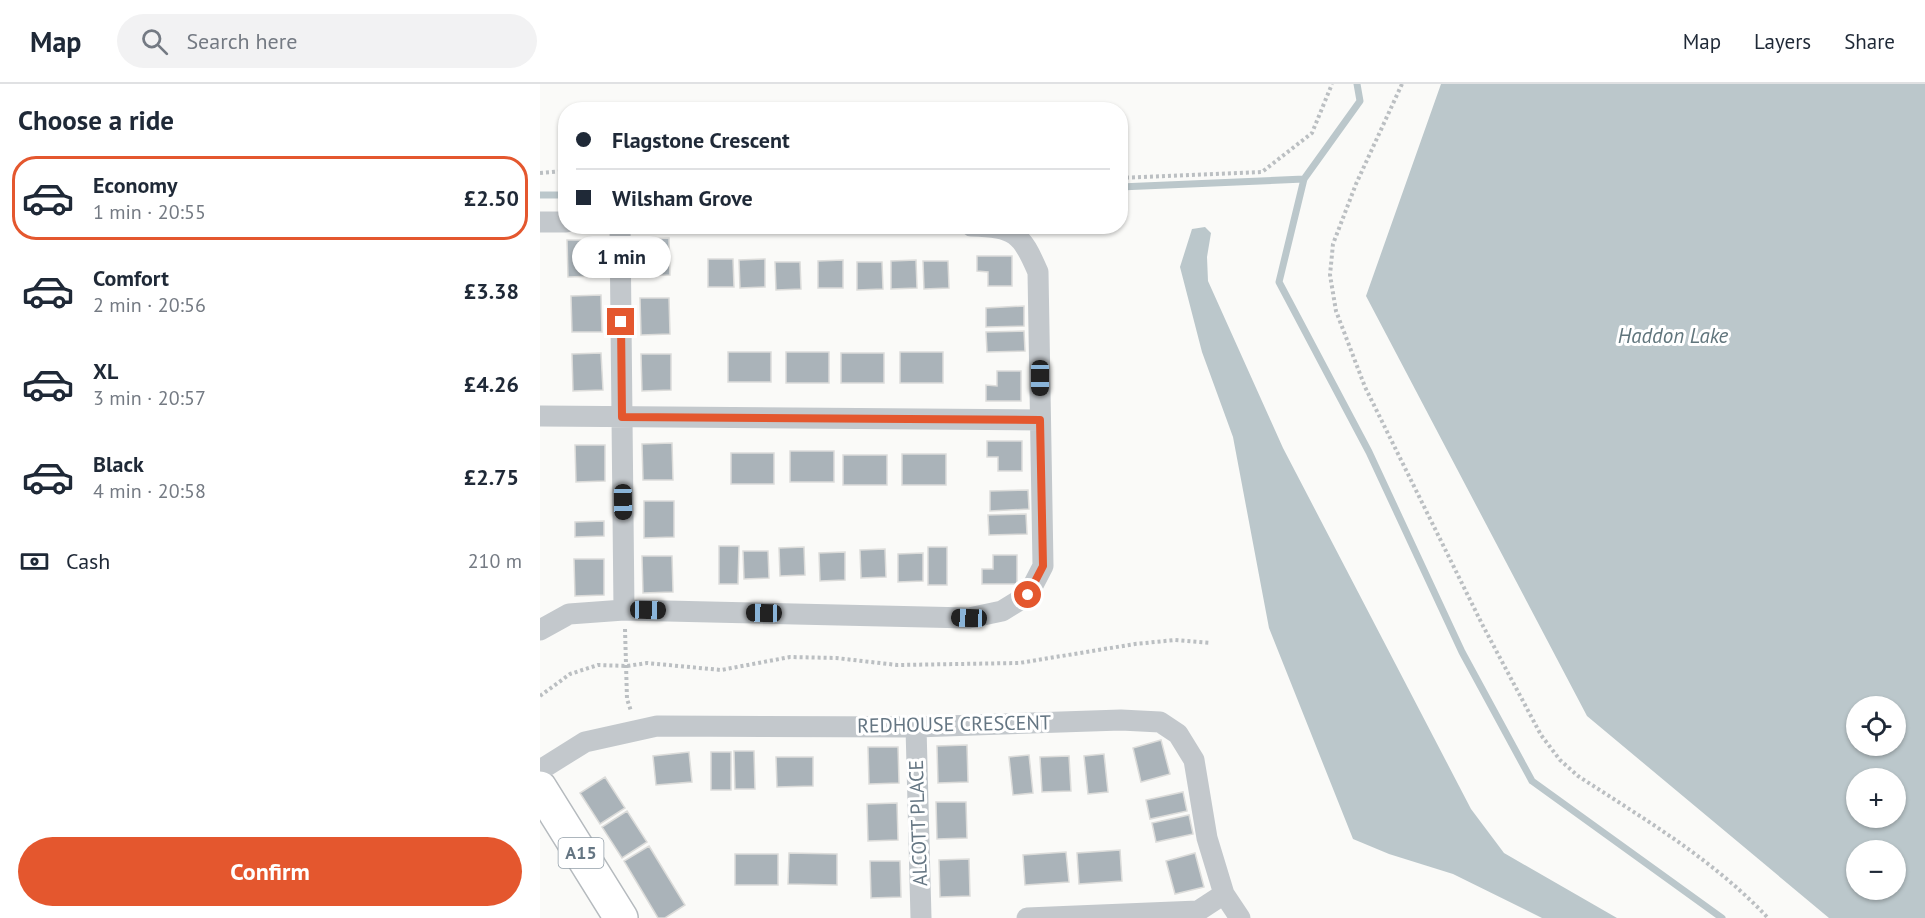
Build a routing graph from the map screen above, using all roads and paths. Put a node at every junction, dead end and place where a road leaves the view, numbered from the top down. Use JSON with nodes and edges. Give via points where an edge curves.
{"nodes":[{"id":1,"x":1332,"y":84,"type":"edge"},
{"id":2,"x":1402,"y":84,"type":"edge"},
{"id":3,"x":558,"y":172,"type":"edge"},
{"id":4,"x":540,"y":173,"type":"edge"},
{"id":5,"x":1128,"y":178,"type":"edge"},
{"id":6,"x":540,"y":222,"type":"edge"},
{"id":7,"x":558,"y":222,"type":"edge"},
{"id":8,"x":620,"y":234,"type":"edge"},
{"id":9,"x":1015,"y":234,"type":"edge"},
{"id":10,"x":540,"y":416,"type":"edge"},
{"id":11,"x":622,"y":417,"type":"junction"},
{"id":12,"x":1040,"y":420,"type":"junction"},
{"id":13,"x":624,"y":610,"type":"junction"},
{"id":14,"x":540,"y":630,"type":"edge"},
{"id":15,"x":1210,"y":643,"type":"dead end"},
{"id":16,"x":627,"y":666,"type":"junction"},
{"id":17,"x":540,"y":696,"type":"edge"},
{"id":18,"x":916,"y":727,"type":"junction"},
{"id":19,"x":637,"y":730,"type":"junction"},
{"id":20,"x":540,"y":770,"type":"edge"},
{"id":21,"x":540,"y":788,"type":"edge"},
{"id":22,"x":1224,"y":894,"type":"junction"},
{"id":23,"x":621,"y":918,"type":"edge"},
{"id":24,"x":921,"y":918,"type":"edge"},
{"id":25,"x":1026,"y":918,"type":"edge"},
{"id":26,"x":1240,"y":918,"type":"edge"},
{"id":27,"x":1768,"y":918,"type":"edge"}],
"edges":[{"from":1,"to":5,"type":"path","via":[[1312,134],[1262,172]]},
{"from":2,"to":27,"type":"path","via":[[1333,244],[1330,275],[1336,311],[1365,387],[1541,735],[1578,776],[1711,865]]},
{"from":3,"to":4,"type":"path"},
{"from":6,"to":7,"type":"street"},
{"from":8,"to":11,"type":"street"},
{"from":9,"to":12,"type":"street","via":[[1027,247],[1038,272]]},
{"from":10,"to":11,"type":"street"},
{"from":11,"to":12,"type":"street"},
{"from":11,"to":13,"type":"street"},
{"from":12,"to":13,"type":"street","via":[[1043,566],[1028,595],[1002,611],[969,618]]},
{"from":13,"to":14,"type":"street","via":[[569,614]]},
{"from":13,"to":16,"type":"path"},
{"from":15,"to":16,"type":"path","via":[[1175,640],[1135,644],[1019,663],[897,665],[790,657],[721,670],[647,663]]},
{"from":16,"to":17,"type":"path","via":[[598,664],[570,675]]},
{"from":16,"to":19,"type":"path","via":[[627,699]]},
{"from":18,"to":19,"type":"street","name":"REDHOUSE CRESCENT","via":[[657,726]]},
{"from":18,"to":22,"type":"street","name":"REDHOUSE CRESCENT","via":[[1160,722],[1178,734],[1194,760],[1207,838]]},
{"from":18,"to":24,"type":"street","name":"ALCOTT PLACE"},
{"from":19,"to":20,"type":"street","name":"REDHOUSE CRESCENT","via":[[585,742]]},
{"from":21,"to":23,"type":"main road","number":"A15"},
{"from":22,"to":25,"type":"street","via":[[1198,911]]},
{"from":22,"to":26,"type":"street","name":"REDHOUSE CRESCENT"}]}
